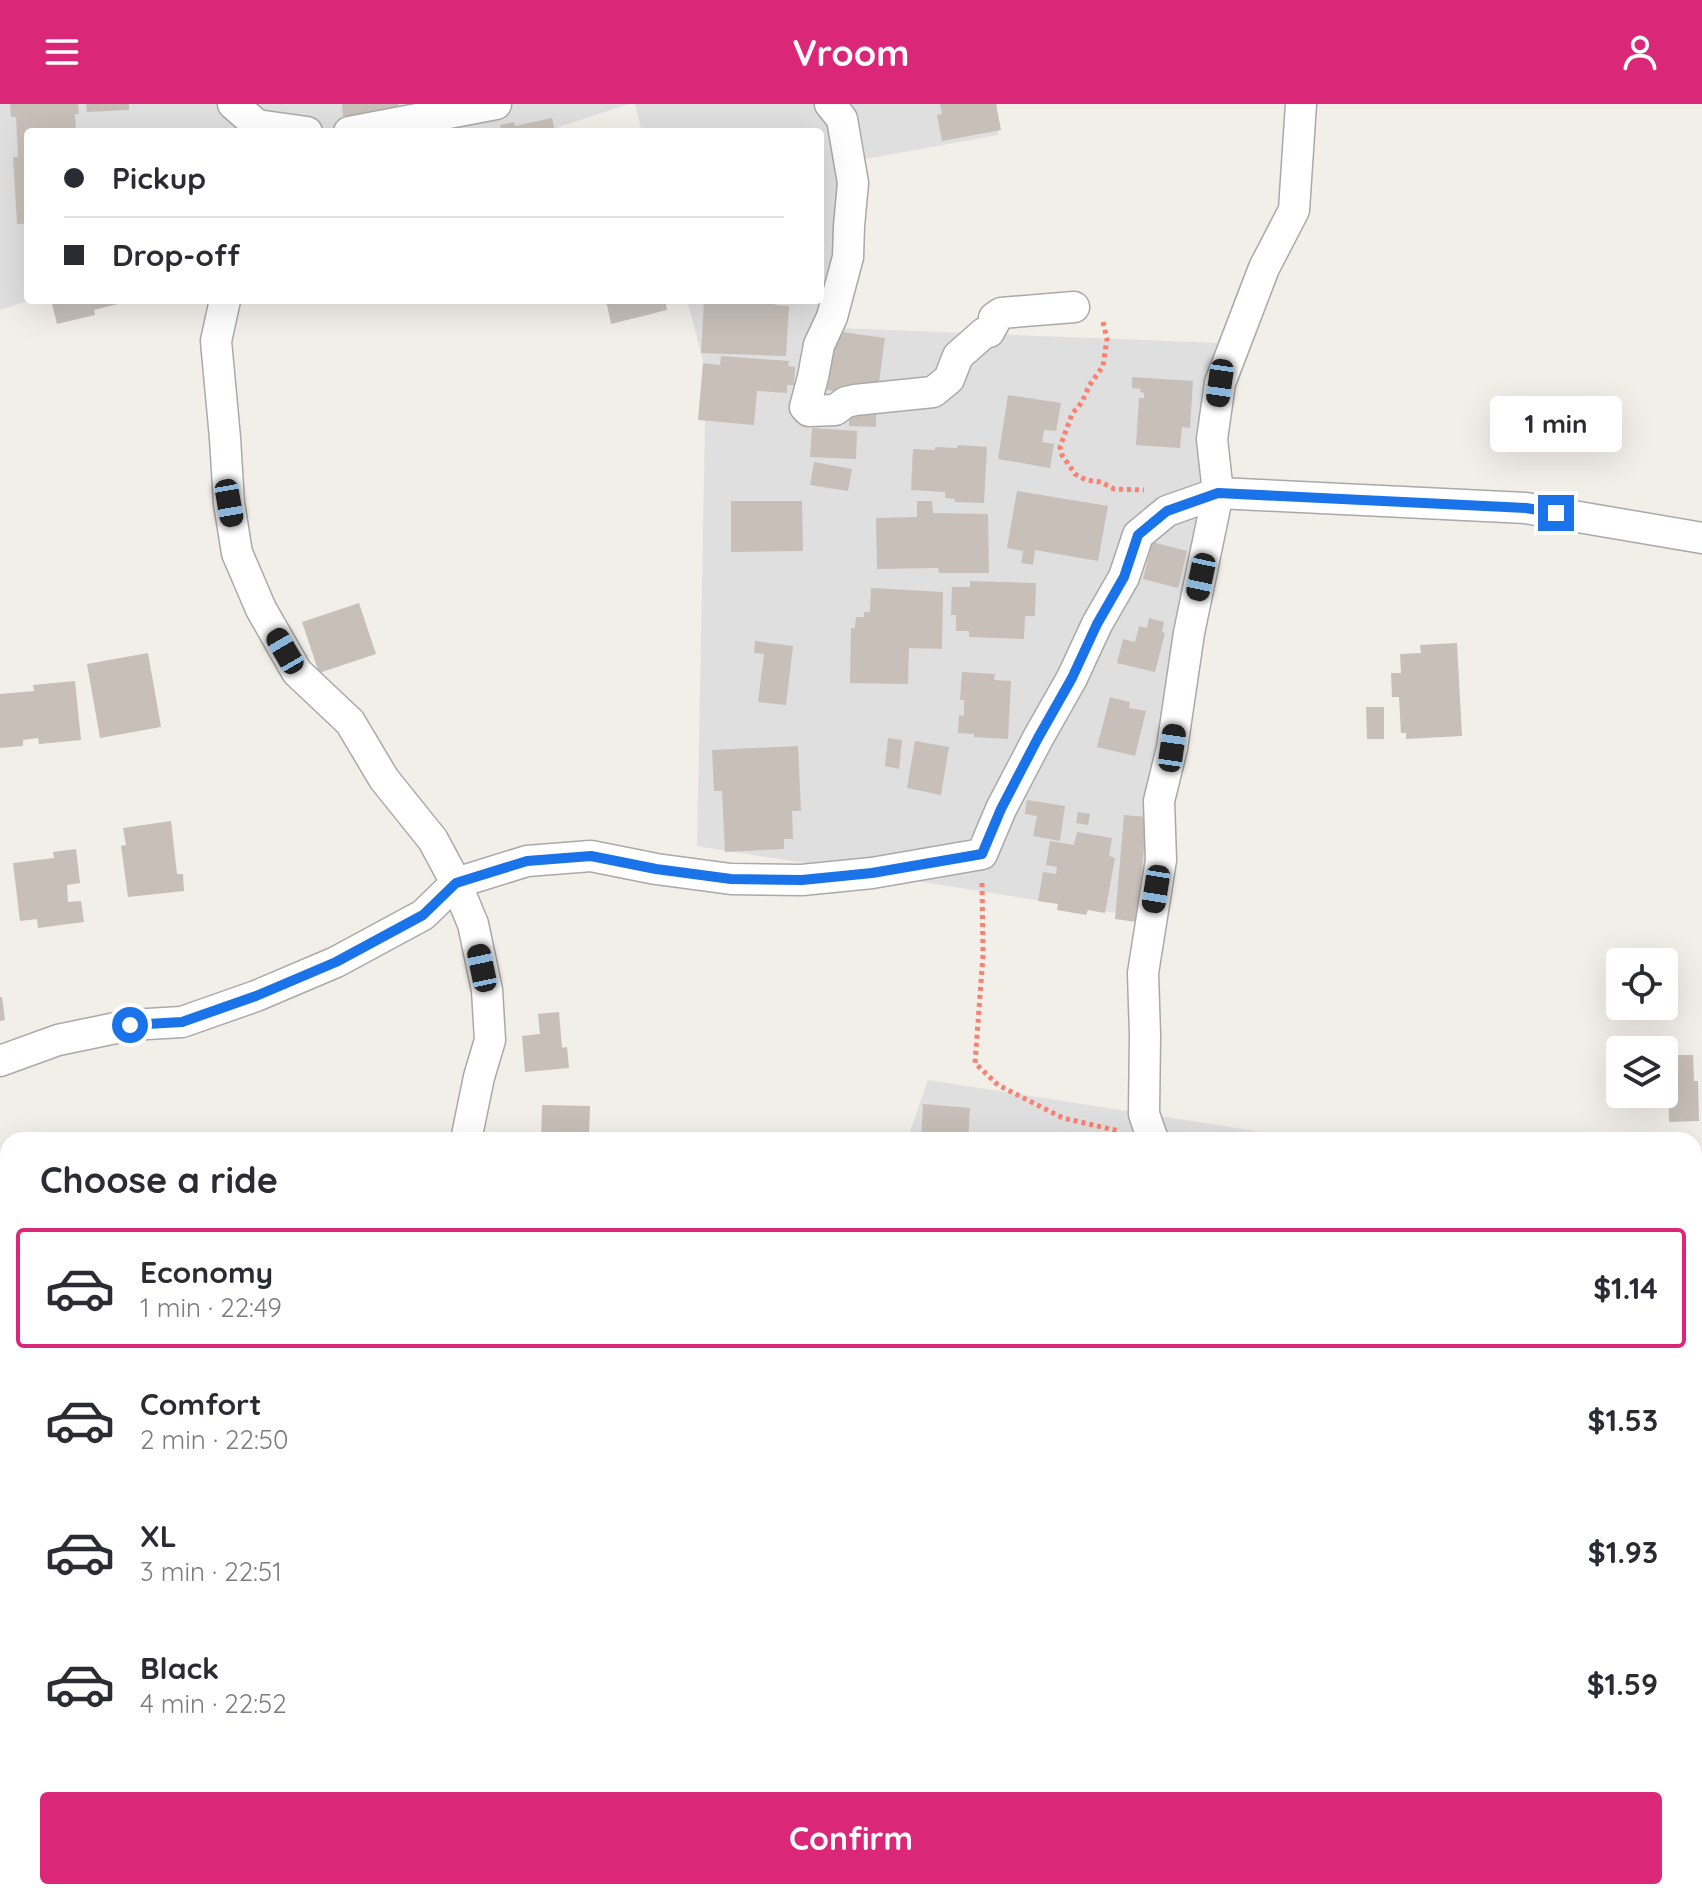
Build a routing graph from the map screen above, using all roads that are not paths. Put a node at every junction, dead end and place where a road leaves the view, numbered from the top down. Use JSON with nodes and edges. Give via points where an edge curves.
{"nodes":[{"id":1,"x":233,"y":104,"type":"edge"},
{"id":2,"x":496,"y":104,"type":"edge"},
{"id":3,"x":830,"y":104,"type":"edge"},
{"id":4,"x":1301,"y":104,"type":"edge"},
{"id":5,"x":265,"y":128,"type":"edge"},
{"id":6,"x":370,"y":128,"type":"edge"},
{"id":7,"x":224,"y":304,"type":"edge"},
{"id":8,"x":1074,"y":307,"type":"road end"},
{"id":9,"x":1218,"y":493,"type":"junction"},
{"id":10,"x":1702,"y":538,"type":"edge"},
{"id":11,"x":456,"y":883,"type":"junction"},
{"id":12,"x":0,"y":1061,"type":"edge"},
{"id":13,"x":468,"y":1132,"type":"edge"},
{"id":14,"x":1142,"y":1132,"type":"edge"}],
"edges":[{"from":1,"to":5,"type":"street"},
{"from":2,"to":6,"type":"street"},
{"from":3,"to":8,"type":"street","via":[[842,119],[853,183],[848,257],[819,345],[805,407],[809,411],[933,392],[949,379],[958,356],[989,332],[996,315]]},
{"from":4,"to":9,"type":"street","via":[[1294,210],[1264,268],[1220,383],[1212,439]]},
{"from":7,"to":11,"type":"street","via":[[216,341],[237,553],[297,672],[350,722],[384,779],[433,840]]},
{"from":9,"to":10,"type":"street","via":[[1526,508]]},
{"from":9,"to":11,"type":"street","via":[[1167,511],[1138,535],[1124,577],[982,854],[802,880],[731,879],[591,856],[527,861]]},
{"from":9,"to":14,"type":"street","via":[[1159,801],[1161,860],[1143,973]]},
{"from":11,"to":12,"type":"street","via":[[423,915],[336,962],[256,996],[182,1022],[130,1025],[58,1040]]},
{"from":11,"to":13,"type":"street","via":[[473,924],[487,990],[490,1040]]}]}
